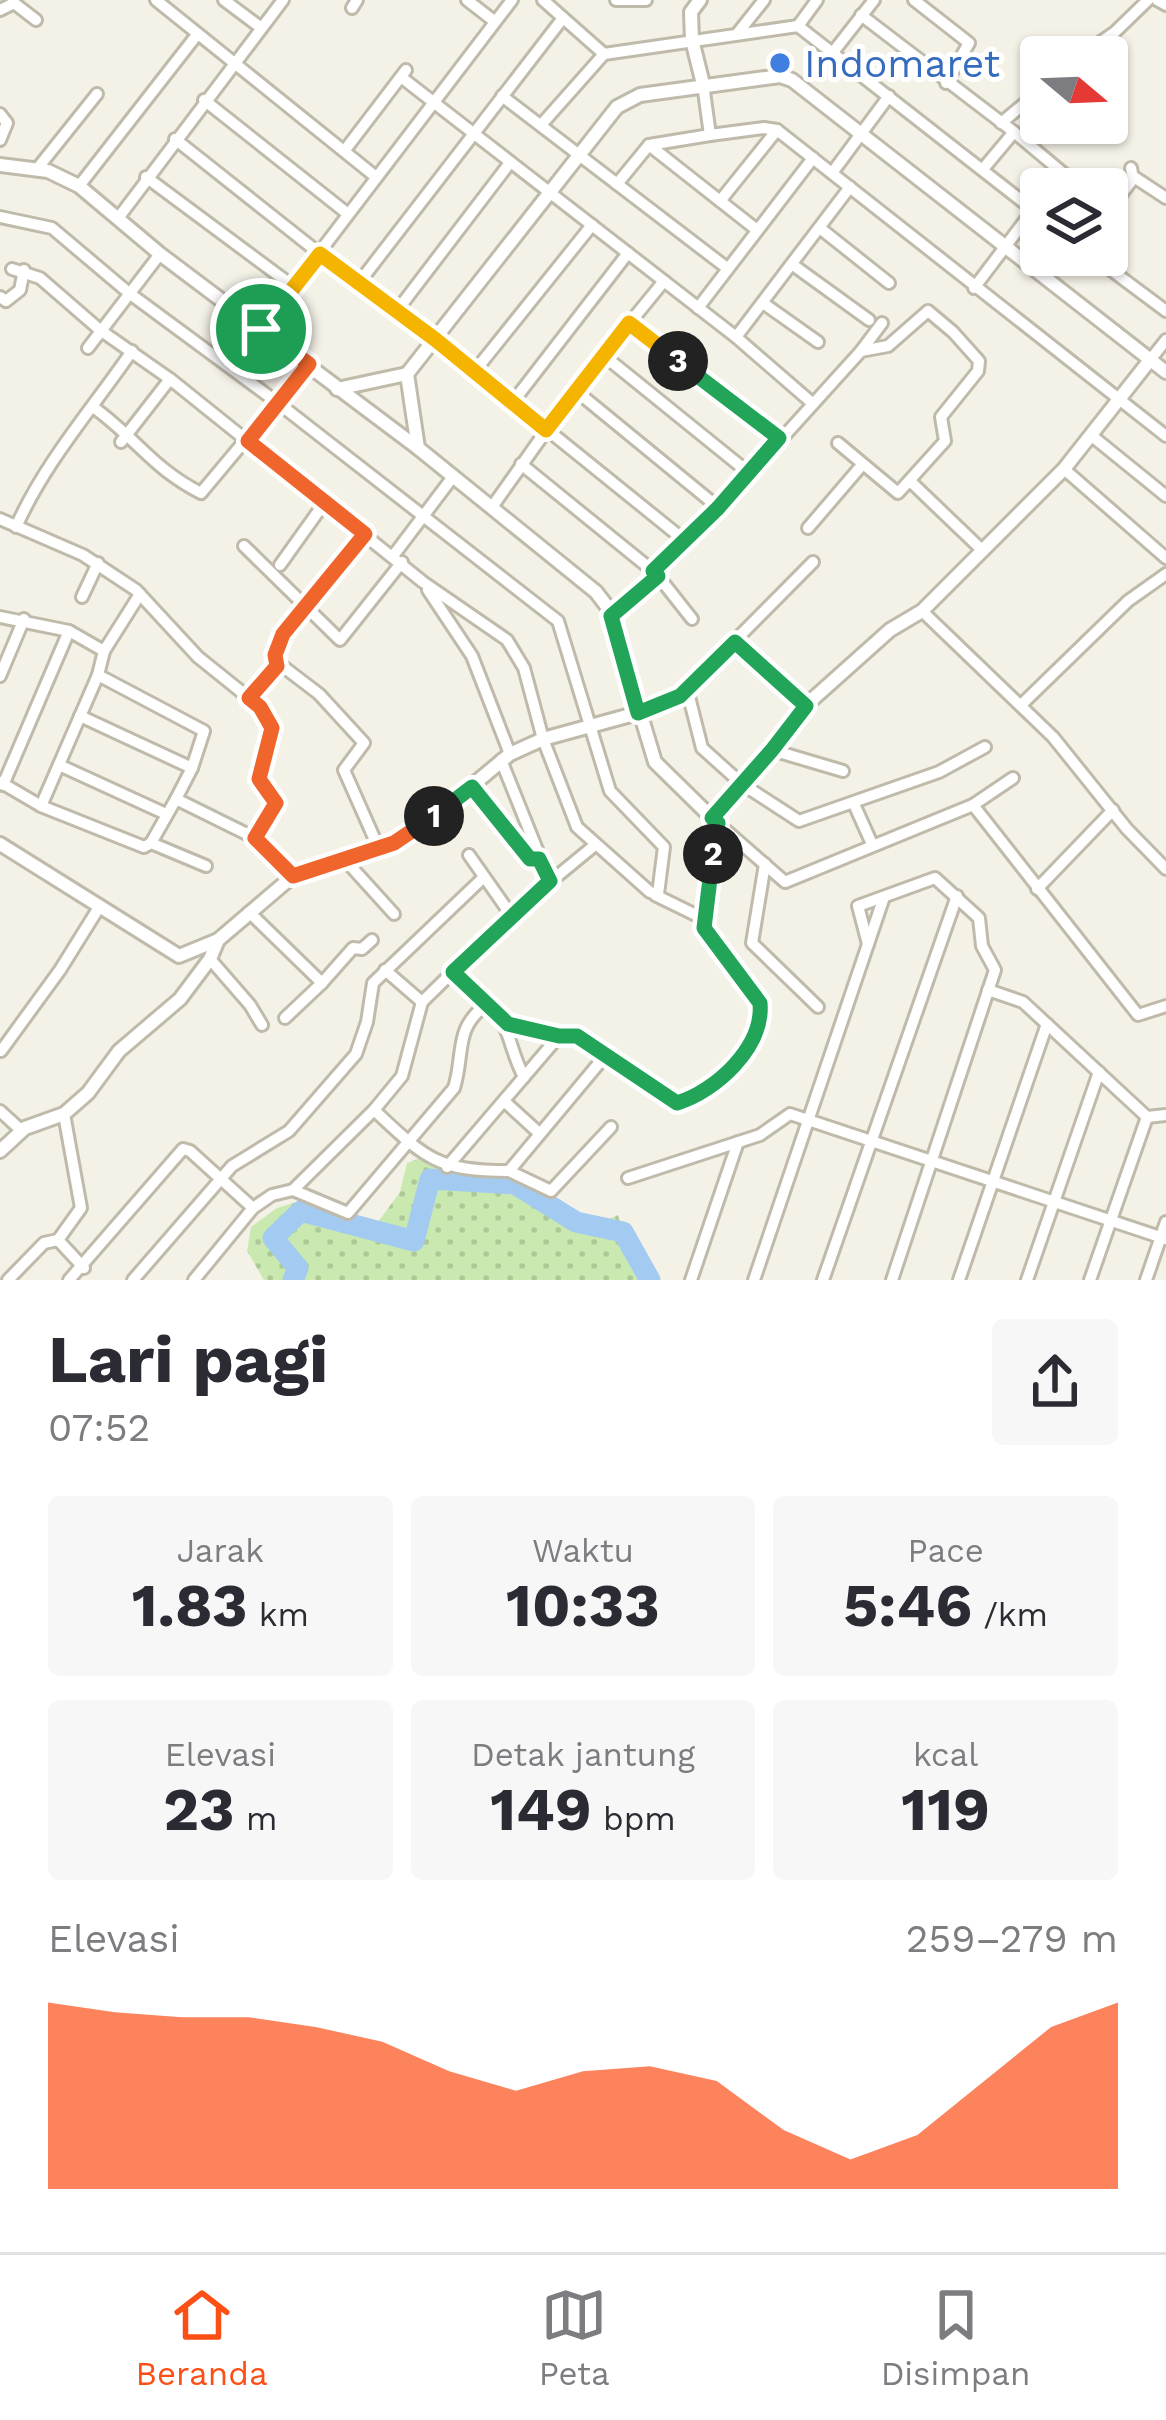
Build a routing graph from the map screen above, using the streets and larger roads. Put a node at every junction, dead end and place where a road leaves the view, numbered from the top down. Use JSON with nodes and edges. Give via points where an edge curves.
{"nodes":[{"id":1,"x":157,"y":0,"type":"edge"},
{"id":2,"x":224,"y":0,"type":"edge"},
{"id":3,"x":283,"y":0,"type":"edge"},
{"id":4,"x":467,"y":0,"type":"edge"},
{"id":5,"x":512,"y":0,"type":"edge"},
{"id":6,"x":543,"y":0,"type":"edge"},
{"id":7,"x":616,"y":0,"type":"edge"},
{"id":8,"x":646,"y":0,"type":"edge"},
{"id":9,"x":764,"y":0,"type":"edge"},
{"id":10,"x":817,"y":0,"type":"edge"},
{"id":11,"x":874,"y":0,"type":"edge"},
{"id":12,"x":914,"y":0,"type":"edge"},
{"id":13,"x":1153,"y":0,"type":"edge"},
{"id":14,"x":694,"y":4,"type":"edge"},
{"id":15,"x":1166,"y":4,"type":"edge"},
{"id":16,"x":27,"y":5,"type":"edge"},
{"id":17,"x":0,"y":10,"type":"edge"},
{"id":18,"x":861,"y":15,"type":"junction"},
{"id":19,"x":563,"y":18,"type":"junction"},
{"id":20,"x":36,"y":20,"type":"dead end"},
{"id":21,"x":494,"y":21,"type":"junction"},
{"id":22,"x":260,"y":26,"type":"junction"},
{"id":23,"x":798,"y":26,"type":"junction"},
{"id":24,"x":737,"y":34,"type":"junction"},
{"id":25,"x":196,"y":36,"type":"junction"},
{"id":26,"x":1109,"y":36,"type":"edge"},
{"id":27,"x":692,"y":40,"type":"junction"},
{"id":28,"x":834,"y":51,"type":"junction"},
{"id":29,"x":604,"y":54,"type":"junction"},
{"id":30,"x":232,"y":63,"type":"junction"},
{"id":31,"x":946,"y":83,"type":"junction"},
{"id":32,"x":703,"y":84,"type":"junction"},
{"id":33,"x":97,"y":94,"type":"dead end"},
{"id":34,"x":502,"y":96,"type":"junction"},
{"id":35,"x":889,"y":96,"type":"junction"},
{"id":36,"x":204,"y":100,"type":"junction"},
{"id":37,"x":434,"y":105,"type":"junction"},
{"id":38,"x":1020,"y":107,"type":"edge"},
{"id":39,"x":0,"y":114,"type":"edge"},
{"id":40,"x":1001,"y":123,"type":"junction"},
{"id":41,"x":541,"y":125,"type":"junction"},
{"id":42,"x":777,"y":130,"type":"junction"},
{"id":43,"x":1013,"y":132,"type":"junction"},
{"id":44,"x":472,"y":134,"type":"junction"},
{"id":45,"x":862,"y":134,"type":"junction"},
{"id":46,"x":710,"y":135,"type":"junction"},
{"id":47,"x":175,"y":139,"type":"junction"},
{"id":48,"x":0,"y":140,"type":"edge"},
{"id":49,"x":649,"y":146,"type":"junction"},
{"id":50,"x":345,"y":150,"type":"junction"},
{"id":51,"x":579,"y":153,"type":"junction"},
{"id":52,"x":813,"y":158,"type":"junction"},
{"id":53,"x":509,"y":164,"type":"junction"},
{"id":54,"x":0,"y":165,"type":"edge"},
{"id":55,"x":1057,"y":168,"type":"edge"},
{"id":56,"x":37,"y":169,"type":"junction"},
{"id":57,"x":983,"y":170,"type":"junction"},
{"id":58,"x":832,"y":172,"type":"junction"},
{"id":59,"x":146,"y":177,"type":"junction"},
{"id":60,"x":376,"y":177,"type":"junction"},
{"id":61,"x":1128,"y":178,"type":"edge"},
{"id":62,"x":617,"y":184,"type":"junction"},
{"id":63,"x":79,"y":187,"type":"junction"},
{"id":64,"x":850,"y":187,"type":"junction"},
{"id":65,"x":552,"y":194,"type":"junction"},
{"id":66,"x":1166,"y":198,"type":"edge"},
{"id":67,"x":1020,"y":199,"type":"edge"},
{"id":68,"x":720,"y":201,"type":"junction"},
{"id":69,"x":348,"y":214,"type":"junction"},
{"id":70,"x":0,"y":217,"type":"edge"},
{"id":71,"x":119,"y":217,"type":"junction"},
{"id":72,"x":592,"y":225,"type":"junction"},
{"id":73,"x":820,"y":229,"type":"junction"},
{"id":74,"x":757,"y":230,"type":"junction"},
{"id":75,"x":1020,"y":231,"type":"edge"},
{"id":76,"x":1004,"y":248,"type":"junction"},
{"id":77,"x":628,"y":253,"type":"junction"},
{"id":78,"x":160,"y":254,"type":"junction"},
{"id":79,"x":320,"y":254,"type":"junction"},
{"id":80,"x":793,"y":265,"type":"junction"},
{"id":81,"x":727,"y":268,"type":"junction"},
{"id":82,"x":1122,"y":276,"type":"edge"},
{"id":83,"x":664,"y":280,"type":"junction"},
{"id":84,"x":890,"y":283,"type":"dead end"},
{"id":85,"x":358,"y":284,"type":"junction"},
{"id":86,"x":294,"y":287,"type":"junction"},
{"id":87,"x":974,"y":288,"type":"junction"},
{"id":88,"x":129,"y":293,"type":"junction"},
{"id":89,"x":0,"y":297,"type":"edge"},
{"id":90,"x":763,"y":303,"type":"junction"},
{"id":91,"x":1164,"y":305,"type":"edge"},
{"id":92,"x":698,"y":308,"type":"junction"},
{"id":93,"x":395,"y":312,"type":"junction"},
{"id":94,"x":868,"y":320,"type":"dead end"},
{"id":95,"x":882,"y":322,"type":"dead end"},
{"id":96,"x":629,"y":323,"type":"junction"},
{"id":97,"x":261,"y":329,"type":"junction"},
{"id":98,"x":100,"y":330,"type":"junction"},
{"id":99,"x":736,"y":337,"type":"junction"},
{"id":100,"x":436,"y":340,"type":"junction"},
{"id":101,"x":1166,"y":340,"type":"edge"},
{"id":102,"x":818,"y":342,"type":"dead end"},
{"id":103,"x":88,"y":348,"type":"dead end"},
{"id":104,"x":132,"y":351,"type":"junction"},
{"id":105,"x":861,"y":351,"type":"junction"},
{"id":106,"x":603,"y":355,"type":"junction"},
{"id":107,"x":1150,"y":360,"type":"junction"},
{"id":108,"x":309,"y":364,"type":"junction"},
{"id":109,"x":474,"y":372,"type":"junction"},
{"id":110,"x":1166,"y":372,"type":"edge"},
{"id":111,"x":407,"y":374,"type":"junction"},
{"id":112,"x":170,"y":379,"type":"junction"},
{"id":113,"x":337,"y":389,"type":"junction"},
{"id":114,"x":575,"y":390,"type":"junction"},
{"id":115,"x":1119,"y":399,"type":"junction"},
{"id":116,"x":811,"y":402,"type":"junction"},
{"id":117,"x":278,"y":403,"type":"junction"},
{"id":118,"x":512,"y":403,"type":"junction"},
{"id":119,"x":93,"y":407,"type":"junction"},
{"id":120,"x":546,"y":430,"type":"junction"},
{"id":121,"x":1092,"y":436,"type":"junction"},
{"id":122,"x":1166,"y":436,"type":"edge"},
{"id":123,"x":125,"y":438,"type":"junction"},
{"id":124,"x":779,"y":438,"type":"junction"},
{"id":125,"x":248,"y":441,"type":"junction"},
{"id":126,"x":838,"y":443,"type":"dead end"},
{"id":127,"x":418,"y":448,"type":"junction"},
{"id":128,"x":520,"y":464,"type":"junction"},
{"id":129,"x":862,"y":465,"type":"junction"},
{"id":130,"x":1064,"y":470,"type":"junction"},
{"id":131,"x":749,"y":472,"type":"junction"},
{"id":132,"x":452,"y":478,"type":"junction"},
{"id":133,"x":910,"y":481,"type":"junction"},
{"id":134,"x":1166,"y":496,"type":"edge"},
{"id":135,"x":325,"y":502,"type":"junction"},
{"id":136,"x":492,"y":507,"type":"junction"},
{"id":137,"x":718,"y":508,"type":"junction"},
{"id":138,"x":422,"y":518,"type":"junction"},
{"id":139,"x":0,"y":520,"type":"edge"},
{"id":140,"x":16,"y":527,"type":"junction"},
{"id":141,"x":808,"y":528,"type":"dead end"},
{"id":142,"x":365,"y":534,"type":"junction"},
{"id":143,"x":684,"y":540,"type":"junction"},
{"id":144,"x":244,"y":546,"type":"dead end"},
{"id":145,"x":983,"y":550,"type":"junction"},
{"id":146,"x":1166,"y":558,"type":"edge"},
{"id":147,"x":397,"y":559,"type":"junction"},
{"id":148,"x":813,"y":562,"type":"dead end"},
{"id":149,"x":98,"y":563,"type":"junction"},
{"id":150,"x":280,"y":565,"type":"dead end"},
{"id":151,"x":656,"y":573,"type":"junction"},
{"id":152,"x":1166,"y":574,"type":"edge"},
{"id":153,"x":423,"y":582,"type":"junction"},
{"id":154,"x":140,"y":594,"type":"junction"},
{"id":155,"x":82,"y":597,"type":"dead end"},
{"id":156,"x":303,"y":607,"type":"junction"},
{"id":157,"x":922,"y":610,"type":"junction"},
{"id":158,"x":611,"y":616,"type":"junction"},
{"id":159,"x":0,"y":617,"type":"edge"},
{"id":160,"x":24,"y":619,"type":"junction"},
{"id":161,"x":692,"y":619,"type":"dead end"},
{"id":162,"x":69,"y":631,"type":"junction"},
{"id":163,"x":735,"y":642,"type":"junction"},
{"id":164,"x":104,"y":652,"type":"junction"},
{"id":165,"x":277,"y":666,"type":"junction"},
{"id":166,"x":98,"y":675,"type":"junction"},
{"id":167,"x":0,"y":676,"type":"edge"},
{"id":168,"x":687,"y":689,"type":"junction"},
{"id":169,"x":249,"y":698,"type":"junction"},
{"id":170,"x":1021,"y":704,"type":"junction"},
{"id":171,"x":806,"y":706,"type":"junction"},
{"id":172,"x":638,"y":713,"type":"junction"},
{"id":173,"x":80,"y":716,"type":"junction"},
{"id":174,"x":588,"y":725,"type":"junction"},
{"id":175,"x":544,"y":739,"type":"junction"},
{"id":176,"x":985,"y":747,"type":"dead end"},
{"id":177,"x":772,"y":750,"type":"junction"},
{"id":178,"x":506,"y":757,"type":"junction"},
{"id":179,"x":59,"y":765,"type":"junction"},
{"id":180,"x":192,"y":769,"type":"junction"},
{"id":181,"x":843,"y":771,"type":"dead end"},
{"id":182,"x":1013,"y":778,"type":"dead end"},
{"id":183,"x":2,"y":783,"type":"edge"},
{"id":184,"x":742,"y":784,"type":"junction"},
{"id":185,"x":472,"y":787,"type":"junction"},
{"id":186,"x":176,"y":799,"type":"junction"},
{"id":187,"x":854,"y":803,"type":"junction"},
{"id":188,"x":973,"y":805,"type":"junction"},
{"id":189,"x":41,"y":806,"type":"junction"},
{"id":190,"x":1113,"y":810,"type":"junction"},
{"id":191,"x":166,"y":814,"type":"junction"},
{"id":192,"x":715,"y":820,"type":"junction"},
{"id":193,"x":255,"y":838,"type":"junction"},
{"id":194,"x":151,"y":842,"type":"junction"},
{"id":195,"x":0,"y":844,"type":"edge"},
{"id":196,"x":872,"y":844,"type":"junction"},
{"id":197,"x":596,"y":845,"type":"junction"},
{"id":198,"x":379,"y":849,"type":"junction"},
{"id":199,"x":469,"y":855,"type":"dead end"},
{"id":200,"x":539,"y":859,"type":"junction"},
{"id":201,"x":346,"y":861,"type":"junction"},
{"id":202,"x":765,"y":864,"type":"junction"},
{"id":203,"x":206,"y":866,"type":"dead end"},
{"id":204,"x":1166,"y":869,"type":"edge"},
{"id":205,"x":293,"y":876,"type":"junction"},
{"id":206,"x":484,"y":878,"type":"junction"},
{"id":207,"x":550,"y":881,"type":"junction"},
{"id":208,"x":1037,"y":889,"type":"junction"},
{"id":209,"x":655,"y":895,"type":"junction"},
{"id":210,"x":884,"y":896,"type":"junction"},
{"id":211,"x":957,"y":896,"type":"junction"},
{"id":212,"x":98,"y":908,"type":"junction"},
{"id":213,"x":249,"y":912,"type":"junction"},
{"id":214,"x":394,"y":914,"type":"dead end"},
{"id":215,"x":511,"y":915,"type":"junction"},
{"id":216,"x":702,"y":919,"type":"junction"},
{"id":217,"x":218,"y":940,"type":"junction"},
{"id":218,"x":372,"y":940,"type":"dead end"},
{"id":219,"x":868,"y":944,"type":"junction"},
{"id":220,"x":210,"y":959,"type":"junction"},
{"id":221,"x":386,"y":970,"type":"junction"},
{"id":222,"x":453,"y":972,"type":"junction"},
{"id":223,"x":322,"y":983,"type":"junction"},
{"id":224,"x":988,"y":990,"type":"junction"},
{"id":225,"x":422,"y":1002,"type":"junction"},
{"id":226,"x":487,"y":1004,"type":"junction"},
{"id":227,"x":818,"y":1006,"type":"dead end"},
{"id":228,"x":1166,"y":1006,"type":"edge"},
{"id":229,"x":285,"y":1018,"type":"dead end"},
{"id":230,"x":508,"y":1024,"type":"junction"},
{"id":231,"x":1047,"y":1024,"type":"junction"},
{"id":232,"x":262,"y":1025,"type":"dead end"},
{"id":233,"x":5,"y":1036,"type":"edge"},
{"id":234,"x":559,"y":1036,"type":"junction"},
{"id":235,"x":1,"y":1051,"type":"edge"},
{"id":236,"x":605,"y":1056,"type":"junction"},
{"id":237,"x":1099,"y":1072,"type":"junction"},
{"id":238,"x":524,"y":1077,"type":"junction"},
{"id":239,"x":504,"y":1101,"type":"junction"},
{"id":240,"x":374,"y":1110,"type":"junction"},
{"id":241,"x":0,"y":1111,"type":"edge"},
{"id":242,"x":64,"y":1114,"type":"junction"},
{"id":243,"x":1166,"y":1115,"type":"edge"},
{"id":244,"x":1147,"y":1117,"type":"junction"},
{"id":245,"x":808,"y":1120,"type":"junction"},
{"id":246,"x":611,"y":1127,"type":"dead end"},
{"id":247,"x":22,"y":1131,"type":"junction"},
{"id":248,"x":539,"y":1133,"type":"junction"},
{"id":249,"x":871,"y":1141,"type":"junction"},
{"id":250,"x":409,"y":1142,"type":"junction"},
{"id":251,"x":738,"y":1142,"type":"junction"},
{"id":252,"x":0,"y":1151,"type":"edge"},
{"id":253,"x":932,"y":1161,"type":"junction"},
{"id":254,"x":447,"y":1167,"type":"junction"},
{"id":255,"x":509,"y":1171,"type":"junction"},
{"id":256,"x":628,"y":1178,"type":"dead end"},
{"id":257,"x":220,"y":1179,"type":"junction"},
{"id":258,"x":993,"y":1181,"type":"junction"},
{"id":259,"x":293,"y":1190,"type":"junction"},
{"id":260,"x":1054,"y":1202,"type":"junction"},
{"id":261,"x":253,"y":1208,"type":"junction"},
{"id":262,"x":1111,"y":1221,"type":"junction"},
{"id":263,"x":1166,"y":1222,"type":"edge"},
{"id":264,"x":1164,"y":1238,"type":"edge"},
{"id":265,"x":58,"y":1240,"type":"junction"},
{"id":266,"x":79,"y":1275,"type":"edge"},
{"id":267,"x":8,"y":1280,"type":"edge"},
{"id":268,"x":133,"y":1280,"type":"edge"},
{"id":269,"x":194,"y":1280,"type":"edge"},
{"id":270,"x":691,"y":1280,"type":"edge"},
{"id":271,"x":754,"y":1280,"type":"edge"},
{"id":272,"x":823,"y":1280,"type":"edge"},
{"id":273,"x":892,"y":1280,"type":"edge"},
{"id":274,"x":959,"y":1280,"type":"edge"},
{"id":275,"x":1028,"y":1280,"type":"edge"},
{"id":276,"x":1090,"y":1280,"type":"edge"},
{"id":277,"x":1147,"y":1280,"type":"edge"}],
"edges":[{"from":1,"to":25,"type":"street"},
{"from":2,"to":22,"type":"street"},
{"from":3,"to":22,"type":"street"},
{"from":4,"to":21,"type":"street"},
{"from":5,"to":21,"type":"street"},
{"from":6,"to":19,"type":"street"},
{"from":7,"to":8,"type":"street"},
{"from":9,"to":24,"type":"street"},
{"from":10,"to":23,"type":"street"},
{"from":11,"to":18,"type":"street"},
{"from":12,"to":31,"type":"street","via":[[969,43]]},
{"from":13,"to":15,"type":"street"},
{"from":13,"to":26,"type":"street"},
{"from":14,"to":27,"type":"street"},
{"from":16,"to":17,"type":"street"},
{"from":16,"to":20,"type":"street"},
{"from":18,"to":28,"type":"street"},
{"from":18,"to":31,"type":"street"},
{"from":19,"to":29,"type":"street"},
{"from":19,"to":34,"type":"street"},
{"from":21,"to":37,"type":"street"},
{"from":22,"to":30,"type":"street"},
{"from":23,"to":24,"type":"street"},
{"from":23,"to":28,"type":"street"},
{"from":24,"to":27,"type":"street"},
{"from":25,"to":30,"type":"street"},
{"from":25,"to":63,"type":"street"},
{"from":27,"to":29,"type":"street"},
{"from":27,"to":32,"type":"street"},
{"from":28,"to":35,"type":"street"},
{"from":29,"to":41,"type":"street"},
{"from":30,"to":36,"type":"street"},
{"from":30,"to":50,"type":"street"},
{"from":31,"to":40,"type":"street"},
{"from":32,"to":45,"type":"street","via":[[787,77]]},
{"from":32,"to":46,"type":"street"},
{"from":32,"to":51,"type":"street","via":[[627,100]]},
{"from":33,"to":56,"type":"street"},
{"from":34,"to":41,"type":"street"},
{"from":34,"to":44,"type":"street"},
{"from":35,"to":45,"type":"street"},
{"from":35,"to":57,"type":"street"},
{"from":36,"to":47,"type":"street"},
{"from":36,"to":69,"type":"street"},
{"from":37,"to":44,"type":"street"},
{"from":37,"to":50,"type":"street","via":[[404,74]]},
{"from":37,"to":60,"type":"street"},
{"from":38,"to":40,"type":"street"},
{"from":39,"to":48,"type":"street","via":[[8,123]]},
{"from":40,"to":43,"type":"street"},
{"from":41,"to":51,"type":"street"},
{"from":42,"to":46,"type":"street"},
{"from":42,"to":52,"type":"street"},
{"from":42,"to":68,"type":"street"},
{"from":43,"to":55,"type":"street"},
{"from":43,"to":57,"type":"street"},
{"from":44,"to":53,"type":"street"},
{"from":44,"to":85,"type":"street"},
{"from":45,"to":58,"type":"street"},
{"from":45,"to":76,"type":"street"},
{"from":46,"to":49,"type":"street"},
{"from":47,"to":59,"type":"street"},
{"from":47,"to":79,"type":"street"},
{"from":49,"to":62,"type":"street"},
{"from":49,"to":68,"type":"street"},
{"from":50,"to":60,"type":"street"},
{"from":51,"to":62,"type":"street"},
{"from":51,"to":65,"type":"street"},
{"from":52,"to":58,"type":"street"},
{"from":52,"to":74,"type":"street"},
{"from":53,"to":65,"type":"street"},
{"from":53,"to":93,"type":"street"},
{"from":54,"to":56,"type":"street"},
{"from":56,"to":63,"type":"street"},
{"from":57,"to":67,"type":"street"},
{"from":58,"to":64,"type":"street"},
{"from":59,"to":71,"type":"street"},
{"from":59,"to":86,"type":"street"},
{"from":60,"to":69,"type":"street"},
{"from":61,"to":66,"type":"street","via":[[1132,172]]},
{"from":62,"to":81,"type":"street"},
{"from":63,"to":71,"type":"street"},
{"from":64,"to":73,"type":"street"},
{"from":64,"to":87,"type":"street"},
{"from":65,"to":72,"type":"street"},
{"from":65,"to":100,"type":"street"},
{"from":68,"to":74,"type":"street"},
{"from":69,"to":79,"type":"street"},
{"from":70,"to":88,"type":"street","via":[[52,228]]},
{"from":71,"to":78,"type":"street"},
{"from":72,"to":77,"type":"street"},
{"from":72,"to":109,"type":"street"},
{"from":73,"to":80,"type":"street"},
{"from":73,"to":84,"type":"street"},
{"from":74,"to":81,"type":"street"},
{"from":75,"to":76,"type":"street"},
{"from":76,"to":87,"type":"street"},
{"from":76,"to":107,"type":"street"},
{"from":77,"to":83,"type":"street"},
{"from":77,"to":118,"type":"street"},
{"from":78,"to":88,"type":"street"},
{"from":78,"to":97,"type":"street"},
{"from":79,"to":85,"type":"street"},
{"from":79,"to":86,"type":"street"},
{"from":80,"to":90,"type":"street"},
{"from":80,"to":94,"type":"street"},
{"from":81,"to":92,"type":"street"},
{"from":82,"to":91,"type":"street"},
{"from":83,"to":92,"type":"street"},
{"from":83,"to":96,"type":"street"},
{"from":85,"to":93,"type":"street"},
{"from":86,"to":97,"type":"street"},
{"from":87,"to":115,"type":"street"},
{"from":88,"to":98,"type":"street"},
{"from":88,"to":117,"type":"street"},
{"from":89,"to":98,"type":"street","via":[[20,290],[18,269]]},
{"from":90,"to":99,"type":"street"},
{"from":90,"to":102,"type":"street"},
{"from":92,"to":99,"type":"street"},
{"from":93,"to":100,"type":"street"},
{"from":95,"to":105,"type":"street"},
{"from":96,"to":106,"type":"street"},
{"from":96,"to":124,"type":"street"},
{"from":97,"to":108,"type":"street"},
{"from":98,"to":103,"type":"street"},
{"from":98,"to":104,"type":"street"},
{"from":99,"to":116,"type":"street"},
{"from":100,"to":109,"type":"street"},
{"from":100,"to":111,"type":"street"},
{"from":101,"to":107,"type":"street"},
{"from":104,"to":112,"type":"street"},
{"from":104,"to":119,"type":"street"},
{"from":105,"to":116,"type":"street"},
{"from":105,"to":133,"type":"street","via":[[889,346],[928,311],[979,361],[941,417],[945,441]]},
{"from":106,"to":114,"type":"street"},
{"from":106,"to":131,"type":"street"},
{"from":107,"to":110,"type":"street"},
{"from":107,"to":115,"type":"street"},
{"from":108,"to":113,"type":"street"},
{"from":108,"to":117,"type":"street"},
{"from":109,"to":118,"type":"street"},
{"from":111,"to":113,"type":"street"},
{"from":111,"to":127,"type":"street"},
{"from":112,"to":123,"type":"street"},
{"from":112,"to":125,"type":"street"},
{"from":113,"to":127,"type":"street"},
{"from":114,"to":120,"type":"street"},
{"from":114,"to":137,"type":"street"},
{"from":115,"to":121,"type":"street"},
{"from":115,"to":122,"type":"street"},
{"from":116,"to":124,"type":"street"},
{"from":117,"to":125,"type":"street"},
{"from":117,"to":138,"type":"street"},
{"from":118,"to":120,"type":"street"},
{"from":119,"to":123,"type":"street"},
{"from":119,"to":140,"type":"street","via":[[41,475]]},
{"from":120,"to":128,"type":"street"},
{"from":120,"to":143,"type":"street"},
{"from":121,"to":130,"type":"street"},
{"from":121,"to":134,"type":"street"},
{"from":123,"to":125,"type":"street","via":[[201,494]]},
{"from":124,"to":131,"type":"street"},
{"from":125,"to":135,"type":"street"},
{"from":126,"to":129,"type":"street"},
{"from":127,"to":132,"type":"street"},
{"from":128,"to":136,"type":"street"},
{"from":128,"to":151,"type":"street"},
{"from":129,"to":133,"type":"street","via":[[896,494]]},
{"from":129,"to":141,"type":"street"},
{"from":130,"to":145,"type":"street"},
{"from":130,"to":146,"type":"street"},
{"from":131,"to":137,"type":"street"},
{"from":132,"to":136,"type":"street"},
{"from":132,"to":138,"type":"street"},
{"from":133,"to":145,"type":"street"},
{"from":135,"to":142,"type":"street"},
{"from":135,"to":150,"type":"street"},
{"from":136,"to":158,"type":"street","via":[[596,592]]},
{"from":137,"to":143,"type":"street"},
{"from":138,"to":147,"type":"street"},
{"from":138,"to":174,"type":"street","via":[[558,621]]},
{"from":139,"to":140,"type":"street"},
{"from":140,"to":149,"type":"street"},
{"from":142,"to":147,"type":"street"},
{"from":142,"to":156,"type":"street"},
{"from":143,"to":151,"type":"street"},
{"from":144,"to":156,"type":"street"},
{"from":145,"to":157,"type":"street"},
{"from":147,"to":153,"type":"street"},
{"from":147,"to":156,"type":"street","via":[[340,640]]},
{"from":148,"to":163,"type":"street"},
{"from":149,"to":154,"type":"street"},
{"from":149,"to":155,"type":"street"},
{"from":151,"to":158,"type":"street"},
{"from":151,"to":161,"type":"street"},
{"from":152,"to":170,"type":"street"},
{"from":153,"to":175,"type":"street","via":[[514,649]]},
{"from":153,"to":178,"type":"street","via":[[472,656]]},
{"from":154,"to":164,"type":"street"},
{"from":154,"to":169,"type":"street"},
{"from":156,"to":165,"type":"street","via":[[283,634]]},
{"from":157,"to":170,"type":"street"},
{"from":157,"to":171,"type":"street"},
{"from":158,"to":172,"type":"street"},
{"from":159,"to":160,"type":"street"},
{"from":160,"to":162,"type":"street"},
{"from":160,"to":167,"type":"street"},
{"from":162,"to":164,"type":"street"},
{"from":162,"to":183,"type":"street"},
{"from":163,"to":168,"type":"street"},
{"from":163,"to":171,"type":"street"},
{"from":164,"to":166,"type":"street"},
{"from":165,"to":169,"type":"street"},
{"from":165,"to":198,"type":"street","via":[[319,694],[363,741],[344,770]]},
{"from":166,"to":173,"type":"street"},
{"from":166,"to":180,"type":"street","via":[[204,730]]},
{"from":168,"to":172,"type":"street"},
{"from":168,"to":184,"type":"street","via":[[702,748]]},
{"from":169,"to":193,"type":"street","via":[[272,728],[259,779],[276,803]]},
{"from":170,"to":190,"type":"street"},
{"from":171,"to":177,"type":"street"},
{"from":172,"to":174,"type":"street"},
{"from":172,"to":192,"type":"street","via":[[655,762]]},
{"from":173,"to":179,"type":"street"},
{"from":173,"to":180,"type":"street"},
{"from":174,"to":175,"type":"street"},
{"from":174,"to":209,"type":"street","via":[[610,791],[664,847]]},
{"from":175,"to":178,"type":"street"},
{"from":175,"to":197,"type":"street","via":[[577,827]]},
{"from":176,"to":187,"type":"street"},
{"from":177,"to":181,"type":"street"},
{"from":177,"to":184,"type":"street"},
{"from":178,"to":185,"type":"street"},
{"from":178,"to":200,"type":"street"},
{"from":179,"to":189,"type":"street"},
{"from":179,"to":191,"type":"street"},
{"from":180,"to":186,"type":"street"},
{"from":182,"to":188,"type":"street"},
{"from":183,"to":189,"type":"street"},
{"from":184,"to":187,"type":"street","via":[[799,821]]},
{"from":184,"to":192,"type":"street"},
{"from":185,"to":198,"type":"street"},
{"from":185,"to":200,"type":"street","via":[[530,859]]},
{"from":186,"to":191,"type":"street"},
{"from":186,"to":193,"type":"street"},
{"from":187,"to":196,"type":"street"},
{"from":188,"to":196,"type":"street"},
{"from":188,"to":208,"type":"street"},
{"from":189,"to":194,"type":"street","via":[[144,847]]},
{"from":190,"to":204,"type":"street"},
{"from":190,"to":208,"type":"street"},
{"from":191,"to":194,"type":"street"},
{"from":192,"to":202,"type":"street"},
{"from":192,"to":216,"type":"street"},
{"from":193,"to":205,"type":"street"},
{"from":194,"to":203,"type":"street"},
{"from":195,"to":212,"type":"street"},
{"from":196,"to":202,"type":"street","via":[[785,882]]},
{"from":197,"to":207,"type":"street"},
{"from":197,"to":209,"type":"street"},
{"from":198,"to":201,"type":"street"},
{"from":199,"to":206,"type":"street"},
{"from":200,"to":207,"type":"street"},
{"from":201,"to":205,"type":"street"},
{"from":201,"to":214,"type":"street"},
{"from":202,"to":227,"type":"street","via":[[752,943]]},
{"from":205,"to":213,"type":"street"},
{"from":206,"to":215,"type":"street"},
{"from":206,"to":221,"type":"street"},
{"from":207,"to":215,"type":"street"},
{"from":208,"to":228,"type":"street","via":[[1138,1015]]},
{"from":209,"to":216,"type":"street"},
{"from":210,"to":211,"type":"street","via":[[934,878]]},
{"from":210,"to":219,"type":"street"},
{"from":210,"to":219,"type":"street","via":[[858,906]]},
{"from":211,"to":224,"type":"street","via":[[981,923],[995,970]]},
{"from":211,"to":249,"type":"street"},
{"from":212,"to":217,"type":"street","via":[[179,956]]},
{"from":212,"to":233,"type":"street"},
{"from":213,"to":217,"type":"street"},
{"from":213,"to":223,"type":"street"},
{"from":215,"to":222,"type":"street"},
{"from":216,"to":236,"type":"street","via":[[760,1003],[752,1045],[727,1073],[677,1103]]},
{"from":217,"to":220,"type":"street"},
{"from":218,"to":223,"type":"street","via":[[353,948]]},
{"from":219,"to":245,"type":"street"},
{"from":220,"to":232,"type":"street"},
{"from":220,"to":242,"type":"street"},
{"from":221,"to":225,"type":"street"},
{"from":221,"to":257,"type":"street","via":[[370,989],[356,1054],[289,1131]]},
{"from":222,"to":225,"type":"street"},
{"from":222,"to":226,"type":"street"},
{"from":223,"to":229,"type":"street"},
{"from":224,"to":231,"type":"street","via":[[1023,1002]]},
{"from":224,"to":253,"type":"street"},
{"from":225,"to":240,"type":"street","via":[[402,1076]]},
{"from":226,"to":230,"type":"street"},
{"from":226,"to":250,"type":"street","via":[[460,1040],[454,1088]]},
{"from":230,"to":234,"type":"street"},
{"from":230,"to":238,"type":"street"},
{"from":231,"to":237,"type":"street"},
{"from":231,"to":258,"type":"street"},
{"from":233,"to":235,"type":"street"},
{"from":234,"to":236,"type":"street","via":[[577,1036]]},
{"from":234,"to":238,"type":"street"},
{"from":236,"to":248,"type":"street"},
{"from":237,"to":244,"type":"street"},
{"from":237,"to":260,"type":"street"},
{"from":238,"to":239,"type":"street"},
{"from":239,"to":248,"type":"street"},
{"from":239,"to":254,"type":"street"},
{"from":240,"to":250,"type":"street"},
{"from":240,"to":259,"type":"street"},
{"from":241,"to":247,"type":"street"},
{"from":242,"to":247,"type":"street"},
{"from":242,"to":265,"type":"street","via":[[81,1208]]},
{"from":243,"to":244,"type":"street"},
{"from":244,"to":262,"type":"street"},
{"from":245,"to":249,"type":"street"},
{"from":245,"to":251,"type":"street","via":[[790,1114]]},
{"from":245,"to":271,"type":"street"},
{"from":246,"to":255,"type":"street","via":[[551,1191]]},
{"from":247,"to":252,"type":"street"},
{"from":248,"to":255,"type":"street"},
{"from":249,"to":253,"type":"street"},
{"from":249,"to":272,"type":"street"},
{"from":250,"to":254,"type":"street"},
{"from":250,"to":259,"type":"street","via":[[348,1213]]},
{"from":251,"to":256,"type":"street"},
{"from":251,"to":270,"type":"street"},
{"from":253,"to":258,"type":"street"},
{"from":253,"to":273,"type":"street"},
{"from":254,"to":255,"type":"street"},
{"from":257,"to":261,"type":"street"},
{"from":257,"to":266,"type":"street","via":[[183,1149]]},
{"from":257,"to":268,"type":"street"},
{"from":258,"to":260,"type":"street"},
{"from":258,"to":274,"type":"street"},
{"from":259,"to":261,"type":"street"},
{"from":260,"to":262,"type":"street"},
{"from":260,"to":275,"type":"street"},
{"from":261,"to":269,"type":"street"},
{"from":262,"to":264,"type":"street"},
{"from":262,"to":276,"type":"street"},
{"from":263,"to":264,"type":"street"},
{"from":264,"to":277,"type":"street"},
{"from":265,"to":266,"type":"street"},
{"from":265,"to":267,"type":"street"}]}
